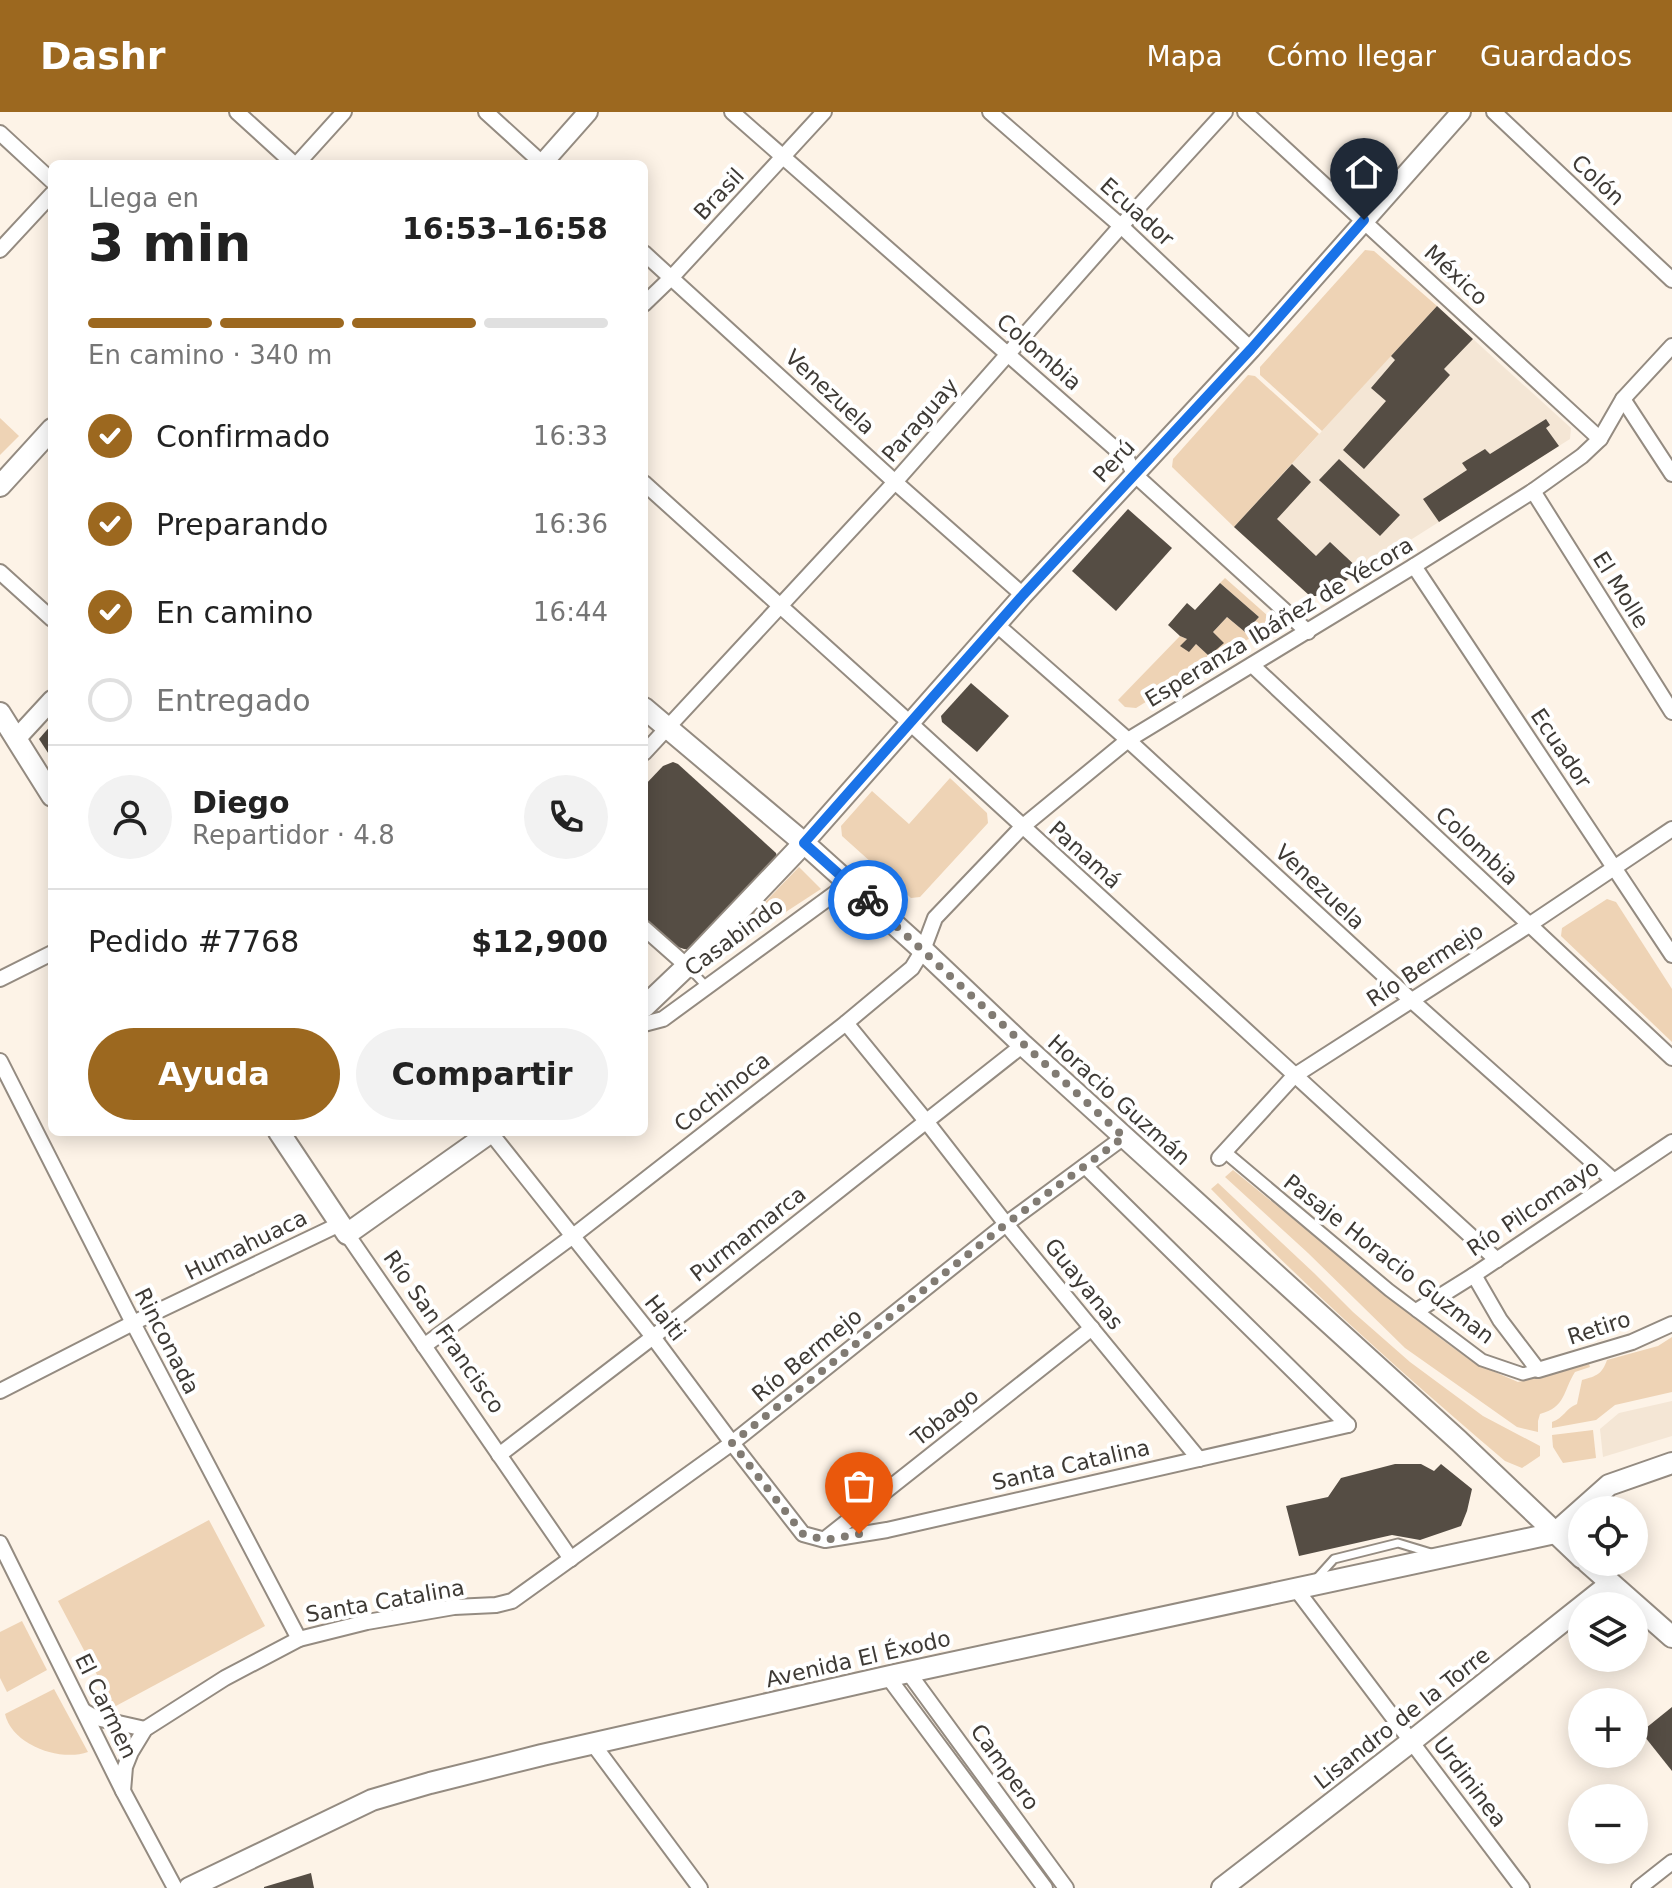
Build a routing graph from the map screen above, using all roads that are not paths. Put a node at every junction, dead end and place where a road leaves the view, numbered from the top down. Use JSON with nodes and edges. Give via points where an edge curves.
{"nodes":[{"id":1,"x":237,"y":112,"type":"edge"},
{"id":2,"x":344,"y":112,"type":"edge"},
{"id":3,"x":486,"y":112,"type":"edge"},
{"id":4,"x":588,"y":112,"type":"edge"},
{"id":5,"x":732,"y":112,"type":"edge"},
{"id":6,"x":824,"y":112,"type":"edge"},
{"id":7,"x":990,"y":112,"type":"edge"},
{"id":8,"x":1225,"y":112,"type":"edge"},
{"id":9,"x":1245,"y":112,"type":"edge"},
{"id":10,"x":1461,"y":112,"type":"edge"},
{"id":11,"x":1494,"y":112,"type":"edge"},
{"id":12,"x":0,"y":133,"type":"edge"},
{"id":13,"x":783,"y":158,"type":"junction"},
{"id":14,"x":291,"y":160,"type":"edge"},
{"id":15,"x":299,"y":160,"type":"edge"},
{"id":16,"x":538,"y":160,"type":"edge"},
{"id":17,"x":546,"y":160,"type":"edge"},
{"id":18,"x":48,"y":177,"type":"edge"},
{"id":19,"x":48,"y":198,"type":"edge"},
{"id":20,"x":1364,"y":220,"type":"junction"},
{"id":21,"x":1121,"y":226,"type":"junction"},
{"id":22,"x":0,"y":250,"type":"edge"},
{"id":23,"x":648,"y":256,"type":"edge"},
{"id":24,"x":672,"y":277,"type":"junction"},
{"id":25,"x":1672,"y":280,"type":"edge"},
{"id":26,"x":648,"y":300,"type":"edge"},
{"id":27,"x":1672,"y":346,"type":"edge"},
{"id":28,"x":1251,"y":349,"type":"junction"},
{"id":29,"x":1007,"y":353,"type":"junction"},
{"id":30,"x":1623,"y":399,"type":"junction"},
{"id":31,"x":48,"y":433,"type":"edge"},
{"id":32,"x":1600,"y":439,"type":"junction"},
{"id":33,"x":1134,"y":474,"type":"junction"},
{"id":34,"x":1672,"y":474,"type":"edge"},
{"id":35,"x":895,"y":482,"type":"junction"},
{"id":36,"x":0,"y":486,"type":"edge"},
{"id":37,"x":648,"y":487,"type":"edge"},
{"id":38,"x":1533,"y":491,"type":"junction"},
{"id":39,"x":1414,"y":566,"type":"junction"},
{"id":40,"x":0,"y":572,"type":"edge"},
{"id":41,"x":1023,"y":595,"type":"junction"},
{"id":42,"x":781,"y":606,"type":"junction"},
{"id":43,"x":48,"y":615,"type":"edge"},
{"id":44,"x":997,"y":625,"type":"junction"},
{"id":45,"x":1308,"y":632,"type":"junction"},
{"id":46,"x":1252,"y":665,"type":"junction"},
{"id":47,"x":48,"y":704,"type":"edge"},
{"id":48,"x":648,"y":711,"type":"edge"},
{"id":49,"x":1672,"y":712,"type":"edge"},
{"id":50,"x":0,"y":713,"type":"edge"},
{"id":51,"x":910,"y":723,"type":"junction"},
{"id":52,"x":667,"y":728,"type":"junction"},
{"id":53,"x":16,"y":739,"type":"junction"},
{"id":54,"x":1128,"y":740,"type":"junction"},
{"id":55,"x":648,"y":749,"type":"edge"},
{"id":56,"x":48,"y":790,"type":"edge"},
{"id":57,"x":1022,"y":827,"type":"junction"},
{"id":58,"x":1672,"y":829,"type":"edge"},
{"id":59,"x":804,"y":843,"type":"junction"},
{"id":60,"x":1615,"y":868,"type":"junction"},
{"id":61,"x":849,"y":883,"type":"junction"},
{"id":62,"x":1529,"y":925,"type":"junction"},
{"id":63,"x":648,"y":932,"type":"edge"},
{"id":64,"x":923,"y":950,"type":"junction"},
{"id":65,"x":48,"y":955,"type":"edge"},
{"id":66,"x":1672,"y":955,"type":"edge"},
{"id":67,"x":687,"y":966,"type":"junction"},
{"id":68,"x":0,"y":979,"type":"edge"},
{"id":69,"x":707,"y":987,"type":"junction"},
{"id":70,"x":1411,"y":1000,"type":"junction"},
{"id":71,"x":648,"y":1003,"type":"edge"},
{"id":72,"x":648,"y":1023,"type":"edge"},
{"id":73,"x":846,"y":1023,"type":"junction"},
{"id":74,"x":1023,"y":1045,"type":"junction"},
{"id":75,"x":1672,"y":1058,"type":"edge"},
{"id":76,"x":0,"y":1061,"type":"edge"},
{"id":77,"x":1294,"y":1076,"type":"junction"},
{"id":78,"x":926,"y":1121,"type":"junction"},
{"id":79,"x":282,"y":1136,"type":"edge"},
{"id":80,"x":485,"y":1136,"type":"edge"},
{"id":81,"x":494,"y":1136,"type":"edge"},
{"id":82,"x":1124,"y":1137,"type":"junction"},
{"id":83,"x":1672,"y":1142,"type":"edge"},
{"id":84,"x":1222,"y":1155,"type":"joint"},
{"id":85,"x":1085,"y":1166,"type":"junction"},
{"id":86,"x":1613,"y":1180,"type":"junction"},
{"id":87,"x":1006,"y":1224,"type":"junction"},
{"id":88,"x":344,"y":1229,"type":"junction"},
{"id":89,"x":573,"y":1236,"type":"junction"},
{"id":90,"x":1497,"y":1260,"type":"junction"},
{"id":91,"x":1474,"y":1275,"type":"junction"},
{"id":92,"x":1418,"y":1310,"type":"junction"},
{"id":93,"x":133,"y":1323,"type":"junction"},
{"id":94,"x":1672,"y":1324,"type":"edge"},
{"id":95,"x":1092,"y":1328,"type":"junction"},
{"id":96,"x":653,"y":1337,"type":"junction"},
{"id":97,"x":424,"y":1346,"type":"junction"},
{"id":98,"x":1538,"y":1370,"type":"junction"},
{"id":99,"x":0,"y":1391,"type":"edge"},
{"id":100,"x":732,"y":1443,"type":"junction"},
{"id":101,"x":499,"y":1455,"type":"junction"},
{"id":102,"x":1199,"y":1459,"type":"junction"},
{"id":103,"x":1672,"y":1463,"type":"edge"},
{"id":104,"x":1521,"y":1498,"type":"junction"},
{"id":105,"x":1555,"y":1533,"type":"junction"},
{"id":106,"x":803,"y":1534,"type":"joint"},
{"id":107,"x":825,"y":1540,"type":"junction"},
{"id":108,"x":0,"y":1543,"type":"edge"},
{"id":109,"x":1568,"y":1545,"type":"edge"},
{"id":110,"x":1487,"y":1546,"type":"junction"},
{"id":111,"x":571,"y":1559,"type":"junction"},
{"id":112,"x":1602,"y":1576,"type":"edge"},
{"id":113,"x":1610,"y":1584,"type":"junction"},
{"id":114,"x":1303,"y":1587,"type":"junction"},
{"id":115,"x":512,"y":1601,"type":"joint"},
{"id":116,"x":1672,"y":1637,"type":"edge"},
{"id":117,"x":299,"y":1639,"type":"junction"},
{"id":118,"x":898,"y":1675,"type":"junction"},
{"id":119,"x":84,"y":1711,"type":"junction"},
{"id":120,"x":145,"y":1729,"type":"junction"},
{"id":121,"x":1412,"y":1741,"type":"junction"},
{"id":122,"x":593,"y":1744,"type":"junction"},
{"id":123,"x":123,"y":1791,"type":"junction"},
{"id":124,"x":1672,"y":1862,"type":"edge"},
{"id":125,"x":175,"y":1888,"type":"edge"},
{"id":126,"x":189,"y":1888,"type":"edge"},
{"id":127,"x":700,"y":1888,"type":"edge"},
{"id":128,"x":1045,"y":1888,"type":"edge"},
{"id":129,"x":1066,"y":1888,"type":"edge"},
{"id":130,"x":1222,"y":1888,"type":"edge"},
{"id":131,"x":1522,"y":1888,"type":"edge"},
{"id":132,"x":1639,"y":1888,"type":"edge"}],
"edges":[{"from":1,"to":14,"type":"street"},
{"from":2,"to":15,"type":"street"},
{"from":3,"to":16,"type":"street"},
{"from":4,"to":17,"type":"street"},
{"from":5,"to":13,"type":"street","name":"Colombia"},
{"from":6,"to":13,"type":"street","name":"Brasil"},
{"from":7,"to":21,"type":"street","name":"Ecuador"},
{"from":8,"to":21,"type":"street","name":"Paraguay"},
{"from":9,"to":20,"type":"street","name":"México"},
{"from":10,"to":20,"type":"street","name":"Perú"},
{"from":11,"to":25,"type":"street","name":"Colón"},
{"from":12,"to":18,"type":"street"},
{"from":13,"to":24,"type":"street","name":"Brasil"},
{"from":13,"to":29,"type":"street","name":"Colombia"},
{"from":19,"to":22,"type":"street"},
{"from":20,"to":28,"type":"street","name":"Perú"},
{"from":20,"to":32,"type":"street","name":"México"},
{"from":21,"to":28,"type":"street","name":"Ecuador"},
{"from":21,"to":29,"type":"street","name":"Paraguay"},
{"from":23,"to":24,"type":"street","name":"Venezuela"},
{"from":24,"to":26,"type":"street","name":"Brasil"},
{"from":24,"to":35,"type":"street","name":"Venezuela"},
{"from":27,"to":30,"type":"street","name":"Esperanza Ibáñez de Yécora"},
{"from":28,"to":33,"type":"street","name":"Perú"},
{"from":29,"to":33,"type":"street","name":"Colombia","via":[[1127,459]]},
{"from":29,"to":35,"type":"street","name":"Paraguay"},
{"from":30,"to":32,"type":"street","name":"Esperanza Ibáñez de Yécora"},
{"from":30,"to":34,"type":"street"},
{"from":31,"to":36,"type":"main road"},
{"from":32,"to":38,"type":"street","name":"Esperanza Ibáñez de Yécora"},
{"from":33,"to":41,"type":"street","name":"Perú"},
{"from":33,"to":45,"type":"street","name":"Colombia"},
{"from":35,"to":41,"type":"street","name":"Venezuela"},
{"from":35,"to":42,"type":"street","name":"Paraguay"},
{"from":37,"to":42,"type":"street","name":"Panamá"},
{"from":38,"to":39,"type":"street","name":"Esperanza Ibáñez de Yécora"},
{"from":38,"to":49,"type":"street","name":"El Molle"},
{"from":39,"to":45,"type":"street","name":"Esperanza Ibáñez de Yécora"},
{"from":39,"to":60,"type":"street","name":"Ecuador"},
{"from":40,"to":43,"type":"street"},
{"from":41,"to":44,"type":"street","name":"Perú"},
{"from":42,"to":51,"type":"street","name":"Panamá"},
{"from":42,"to":52,"type":"street","name":"Paraguay"},
{"from":44,"to":51,"type":"street","name":"Perú"},
{"from":44,"to":54,"type":"street","name":"Venezuela"},
{"from":45,"to":46,"type":"street","name":"Esperanza Ibáñez de Yécora"},
{"from":46,"to":54,"type":"street","name":"Esperanza Ibáñez de Yécora"},
{"from":46,"to":62,"type":"street","name":"Colombia"},
{"from":47,"to":53,"type":"street"},
{"from":48,"to":52,"type":"main road","name":"Horacio Guzmán"},
{"from":50,"to":53,"type":"main road"},
{"from":51,"to":57,"type":"street","name":"Panamá"},
{"from":51,"to":59,"type":"street","name":"Perú"},
{"from":52,"to":55,"type":"street","name":"Paraguay"},
{"from":52,"to":59,"type":"main road","name":"Horacio Guzmán"},
{"from":53,"to":56,"type":"main road"},
{"from":54,"to":57,"type":"street","name":"Esperanza Ibáñez de Yécora"},
{"from":54,"to":70,"type":"street","name":"Venezuela"},
{"from":57,"to":64,"type":"street","name":"Esperanza Ibáñez de Yécora","via":[[935,918]]},
{"from":57,"to":77,"type":"street","name":"Panamá"},
{"from":58,"to":60,"type":"street","name":"Río Bermejo"},
{"from":59,"to":61,"type":"main road","name":"Horacio Guzmán"},
{"from":59,"to":67,"type":"main road","name":"Casabindo"},
{"from":60,"to":62,"type":"street","name":"Río Bermejo"},
{"from":60,"to":66,"type":"street","name":"Ecuador"},
{"from":61,"to":64,"type":"main road","name":"Horacio Guzmán"},
{"from":61,"to":69,"type":"street","name":"Casabindo"},
{"from":62,"to":70,"type":"street","name":"Río Bermejo"},
{"from":62,"to":75,"type":"street","name":"Colombia"},
{"from":63,"to":67,"type":"street"},
{"from":64,"to":73,"type":"street","name":"Cochinoca","via":[[912,968]]},
{"from":64,"to":74,"type":"main road","name":"Horacio Guzmán"},
{"from":65,"to":68,"type":"street"},
{"from":67,"to":69,"type":"lane"},
{"from":67,"to":71,"type":"main road","name":"Casabindo"},
{"from":69,"to":72,"type":"street","name":"Casabindo","via":[[663,1019]]},
{"from":70,"to":77,"type":"street","name":"Río Bermejo"},
{"from":70,"to":86,"type":"street","name":"Venezuela"},
{"from":73,"to":78,"type":"street","name":"Guayanas"},
{"from":73,"to":89,"type":"street","name":"Cochinoca"},
{"from":74,"to":78,"type":"street","name":"Purmamarca"},
{"from":74,"to":82,"type":"main road","name":"Horacio Guzmán"},
{"from":76,"to":93,"type":"street","name":"Rinconada"},
{"from":77,"to":84,"type":"street","name":"Río Bermejo"},
{"from":77,"to":90,"type":"street","name":"Panamá"},
{"from":78,"to":87,"type":"street","name":"Guayanas"},
{"from":78,"to":96,"type":"street","name":"Purmamarca"},
{"from":79,"to":88,"type":"main road","name":"Río San Francisco"},
{"from":80,"to":88,"type":"main road"},
{"from":81,"to":89,"type":"street","name":"Haiti"},
{"from":82,"to":85,"type":"street","name":"Río Bermejo"},
{"from":82,"to":104,"type":"main road","name":"Horacio Guzmán"},
{"from":83,"to":86,"type":"street","name":"Río Pilcomayo"},
{"from":84,"to":92,"type":"street","name":"Pasaje Horacio Guzman"},
{"from":85,"to":87,"type":"street","name":"Río Bermejo"},
{"from":85,"to":102,"type":"street","name":"Santa Catalina","via":[[1348,1425]]},
{"from":86,"to":90,"type":"street","name":"Río Pilcomayo"},
{"from":87,"to":95,"type":"street","name":"Guayanas"},
{"from":87,"to":100,"type":"street","name":"Río Bermejo"},
{"from":88,"to":93,"type":"street","name":"Humahuaca"},
{"from":88,"to":97,"type":"street","name":"Río San Francisco"},
{"from":89,"to":96,"type":"street","name":"Haiti"},
{"from":89,"to":97,"type":"street","name":"Cochinoca"},
{"from":90,"to":91,"type":"street","name":"Río Pilcomayo"},
{"from":91,"to":92,"type":"street","name":"Río Pilcomayo"},
{"from":91,"to":98,"type":"street"},
{"from":92,"to":98,"type":"street","name":"Pasaje Horacio Guzman","via":[[1482,1360],[1523,1374]]},
{"from":93,"to":99,"type":"street","name":"Humahuaca"},
{"from":93,"to":117,"type":"street","name":"Rinconada"},
{"from":94,"to":98,"type":"street","name":"Retiro","via":[[1632,1342]]},
{"from":95,"to":102,"type":"street","name":"Guayanas"},
{"from":95,"to":107,"type":"street","name":"Tobago"},
{"from":96,"to":100,"type":"street","name":"Haiti"},
{"from":96,"to":101,"type":"street","name":"Purmamarca"},
{"from":97,"to":101,"type":"street","name":"Río San Francisco"},
{"from":100,"to":106,"type":"street","name":"Haiti"},
{"from":100,"to":111,"type":"street","name":"Río Bermejo"},
{"from":101,"to":111,"type":"street","name":"Río San Francisco"},
{"from":102,"to":107,"type":"street","name":"Santa Catalina"},
{"from":103,"to":105,"type":"main road","via":[[1609,1485]]},
{"from":104,"to":105,"type":"main road","name":"Horacio Guzmán"},
{"from":104,"to":110,"type":"main road","via":[[1521,1521]]},
{"from":105,"to":109,"type":"main road","name":"Horacio Guzmán"},
{"from":105,"to":110,"type":"main road","name":"Avenida El Éxodo"},
{"from":106,"to":107,"type":"street","name":"Santa Catalina"},
{"from":108,"to":119,"type":"street","name":"El Carmen"},
{"from":110,"to":114,"type":"main road","name":"Avenida El Éxodo"},
{"from":111,"to":115,"type":"street","name":"Río Bermejo"},
{"from":112,"to":113,"type":"main road"},
{"from":113,"to":116,"type":"main road"},
{"from":113,"to":121,"type":"main road","name":"Lisandro de la Torre"},
{"from":114,"to":118,"type":"main road","name":"Avenida El Éxodo"},
{"from":114,"to":121,"type":"street","name":"Urdininea"},
{"from":115,"to":117,"type":"street","name":"Santa Catalina","via":[[367,1622]]},
{"from":117,"to":120,"type":"street","name":"Santa Catalina"},
{"from":118,"to":122,"type":"main road","name":"Avenida El Éxodo"},
{"from":118,"to":128,"type":"street","name":"Campero"},
{"from":118,"to":129,"type":"street","name":"Campero"},
{"from":119,"to":120,"type":"street"},
{"from":119,"to":123,"type":"street","name":"El Carmen"},
{"from":120,"to":123,"type":"street","name":"Santa Catalina","via":[[125,1767]]},
{"from":121,"to":130,"type":"main road","name":"Lisandro de la Torre"},
{"from":121,"to":131,"type":"street","name":"Urdininea"},
{"from":122,"to":126,"type":"main road","name":"Avenida El Éxodo","via":[[372,1800]]},
{"from":122,"to":127,"type":"street"},
{"from":123,"to":125,"type":"street","name":"El Carmen"},
{"from":124,"to":132,"type":"street"}]}
